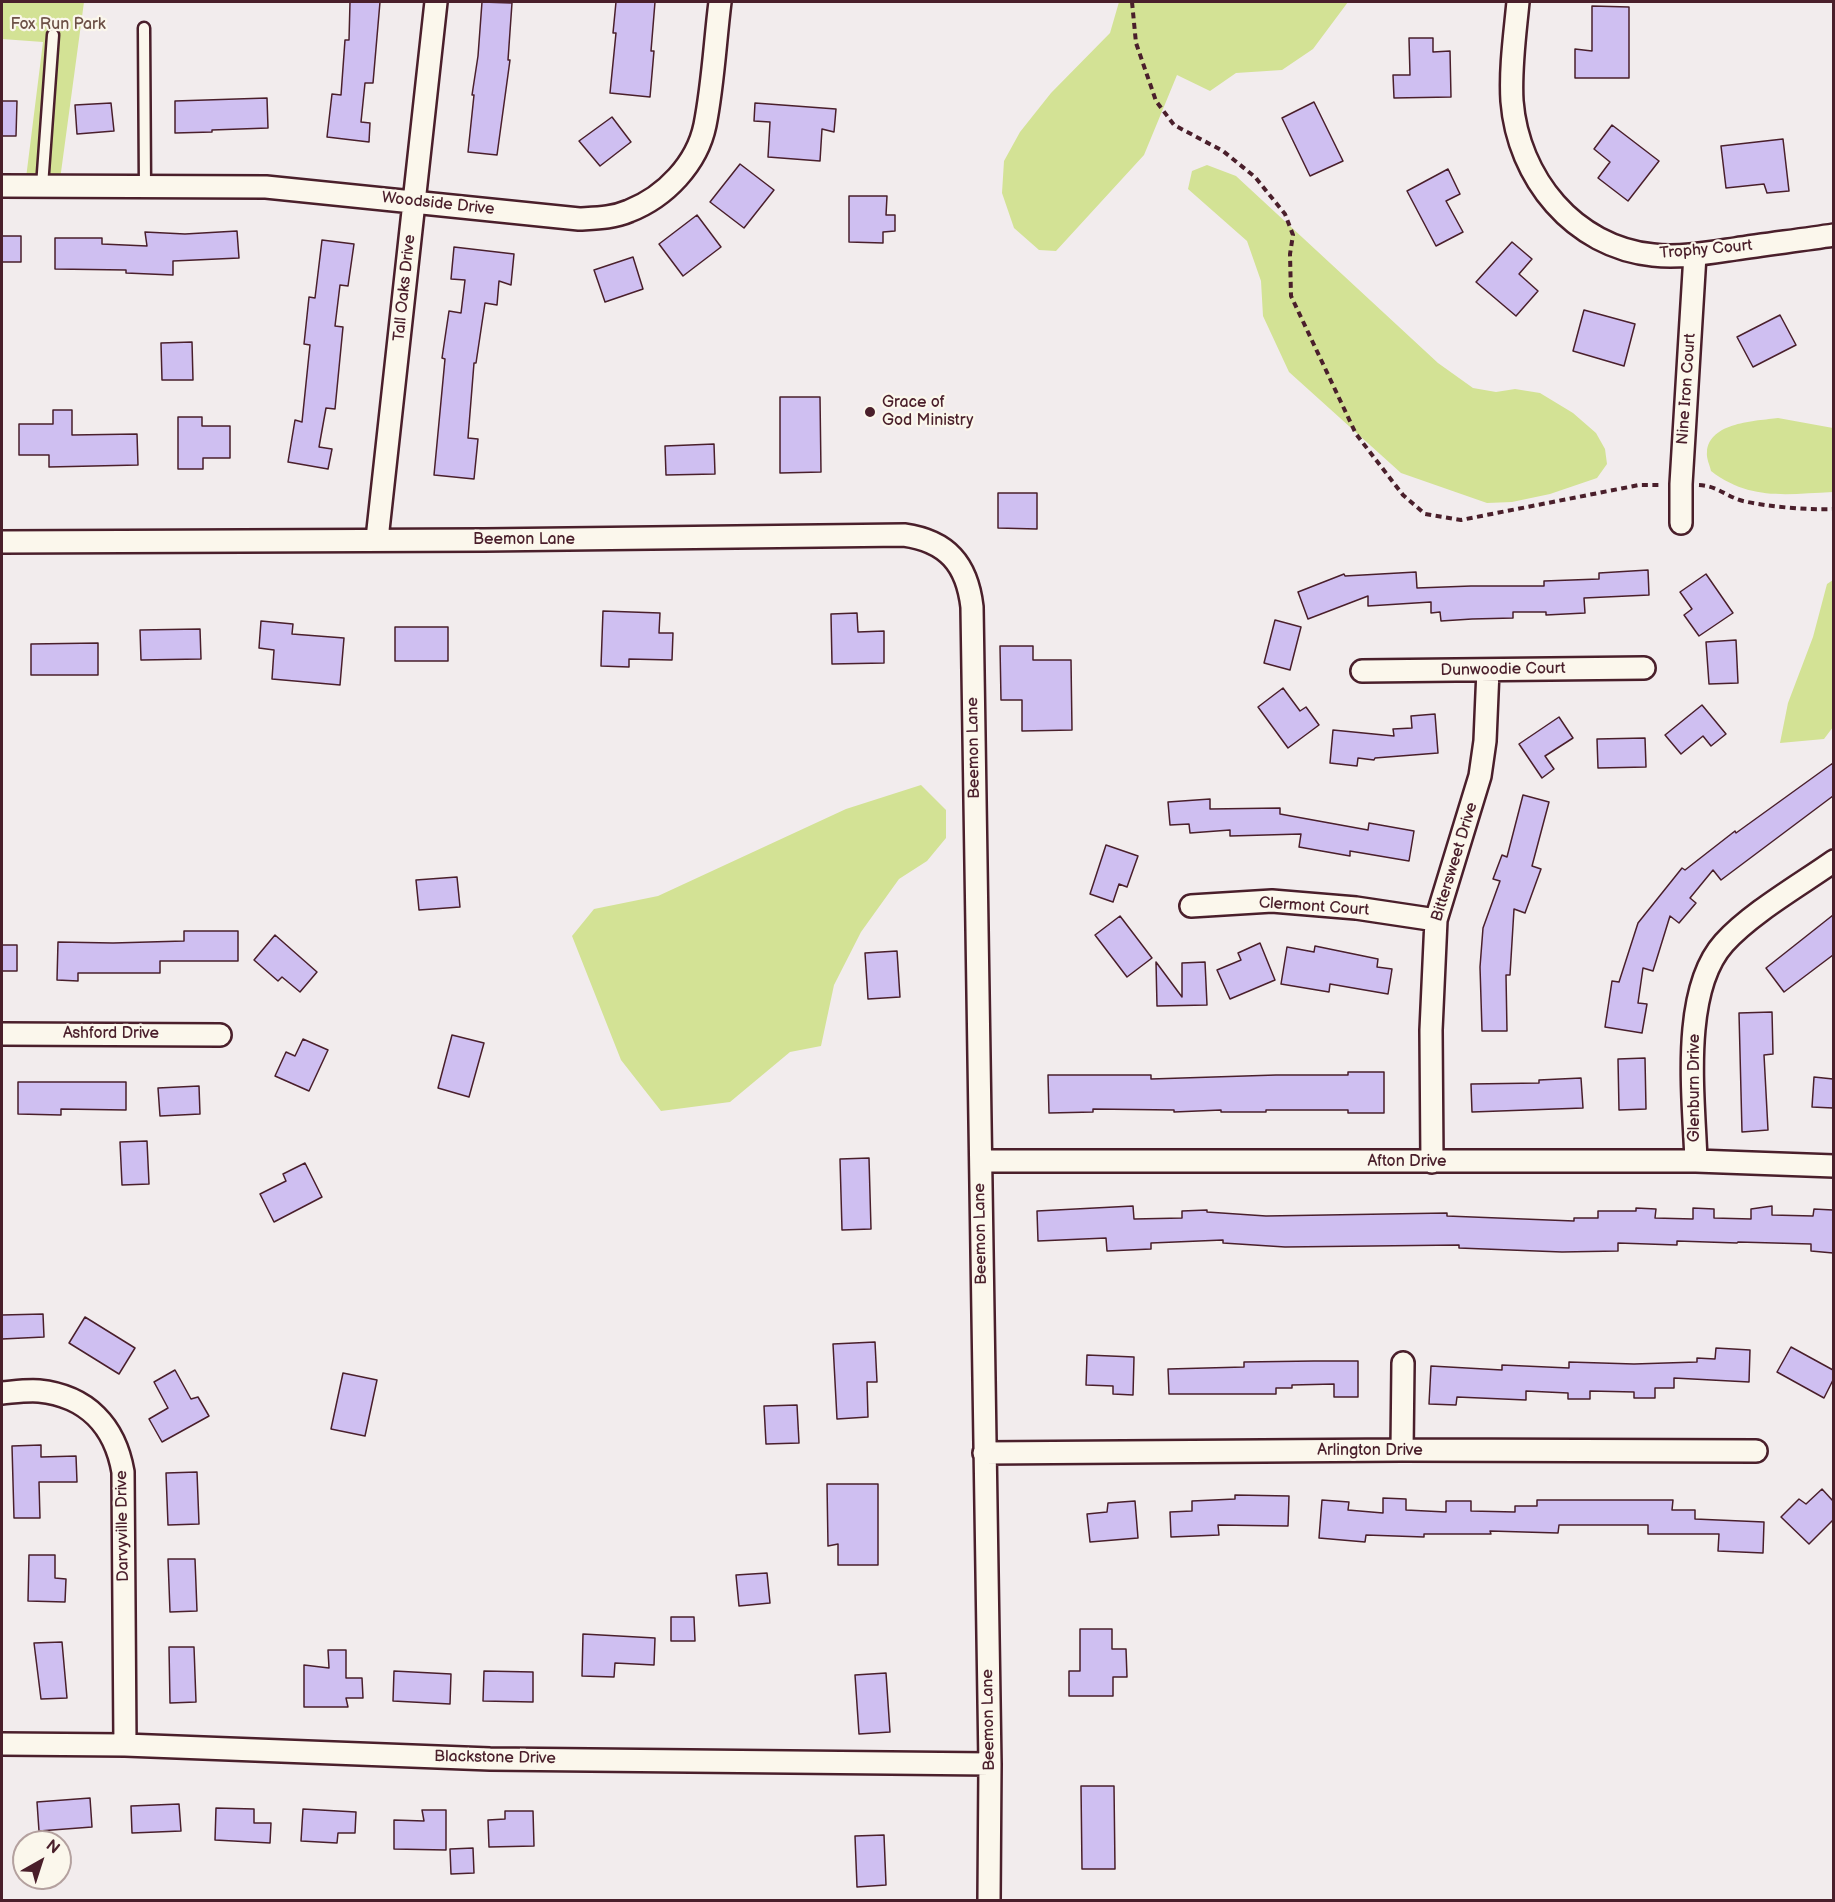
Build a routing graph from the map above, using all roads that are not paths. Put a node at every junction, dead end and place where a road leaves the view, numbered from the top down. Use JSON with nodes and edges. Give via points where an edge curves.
{"nodes":[{"id":1,"x":436,"y":2,"type":"edge"},
{"id":2,"x":720,"y":2,"type":"edge"},
{"id":3,"x":1518,"y":2,"type":"edge"},
{"id":4,"x":144,"y":28,"type":"dead end"},
{"id":5,"x":53,"y":35,"type":"dead end"},
{"id":6,"x":2,"y":186,"type":"edge"},
{"id":7,"x":42,"y":186,"type":"junction"},
{"id":8,"x":145,"y":188,"type":"junction"},
{"id":9,"x":414,"y":202,"type":"junction"},
{"id":10,"x":1833,"y":235,"type":"edge"},
{"id":11,"x":1695,"y":255,"type":"junction"},
{"id":12,"x":1681,"y":523,"type":"dead end"},
{"id":13,"x":377,"y":539,"type":"junction"},
{"id":14,"x":2,"y":542,"type":"edge"},
{"id":15,"x":1644,"y":668,"type":"dead end"},
{"id":16,"x":1488,"y":670,"type":"junction"},
{"id":17,"x":1362,"y":671,"type":"dead end"},
{"id":18,"x":1833,"y":861,"type":"edge"},
{"id":19,"x":1191,"y":906,"type":"dead end"},
{"id":20,"x":1436,"y":920,"type":"junction"},
{"id":21,"x":2,"y":1034,"type":"edge"},
{"id":22,"x":220,"y":1035,"type":"dead end"},
{"id":23,"x":981,"y":1161,"type":"junction"},
{"id":24,"x":1696,"y":1161,"type":"junction"},
{"id":25,"x":1432,"y":1162,"type":"junction"},
{"id":26,"x":1833,"y":1166,"type":"edge"},
{"id":27,"x":1402,"y":1363,"type":"dead end"},
{"id":28,"x":2,"y":1393,"type":"edge"},
{"id":29,"x":1402,"y":1450,"type":"junction"},
{"id":30,"x":1756,"y":1451,"type":"dead end"},
{"id":31,"x":984,"y":1453,"type":"junction"},
{"id":32,"x":2,"y":1744,"type":"edge"},
{"id":33,"x":125,"y":1744,"type":"junction"},
{"id":34,"x":990,"y":1764,"type":"junction"},
{"id":35,"x":988,"y":1900,"type":"edge"}],
"edges":[{"from":1,"to":9,"type":"street","name":"Tall Oaks Drive"},
{"from":2,"to":9,"type":"street","name":"Woodside Drive","via":[[705,126],[684,170],[649,202],[628,212],[579,219]]},
{"from":3,"to":11,"type":"street","name":"Trophy Court","via":[[1512,73],[1515,126],[1530,167],[1549,197],[1572,222],[1611,246],[1654,255]]},
{"from":4,"to":8,"type":"lane"},
{"from":5,"to":7,"type":"lane"},
{"from":6,"to":7,"type":"street","name":"Woodside Drive"},
{"from":7,"to":8,"type":"street","name":"Woodside Drive"},
{"from":8,"to":9,"type":"street","name":"Woodside Drive","via":[[266,187]]},
{"from":9,"to":13,"type":"street","name":"Tall Oaks Drive"},
{"from":10,"to":11,"type":"street","name":"Trophy Court"},
{"from":11,"to":12,"type":"street","name":"Nine Iron Court"},
{"from":13,"to":14,"type":"street","name":"Beemon Lane"},
{"from":13,"to":23,"type":"street","name":"Beemon Lane","via":[[904,535],[921,537],[949,553],[966,577],[972,607]]},
{"from":15,"to":16,"type":"street","name":"Dunwoodie Court"},
{"from":16,"to":17,"type":"street","name":"Dunwoodie Court"},
{"from":16,"to":20,"type":"street","name":"Bittersweet Drive","via":[[1480,776]]},
{"from":18,"to":24,"type":"street","name":"Glenburn Drive","via":[[1745,922],[1707,968],[1698,994],[1692,1049]]},
{"from":19,"to":20,"type":"street","name":"Clermont Court","via":[[1272,901]]},
{"from":20,"to":25,"type":"street","name":"Bittersweet Drive","via":[[1431,1030]]},
{"from":21,"to":22,"type":"street","name":"Ashford Drive"},
{"from":23,"to":25,"type":"street","name":"Afton Drive"},
{"from":23,"to":31,"type":"street","name":"Beemon Lane"},
{"from":24,"to":25,"type":"street","name":"Afton Drive"},
{"from":24,"to":26,"type":"street","name":"Afton Drive"},
{"from":27,"to":29,"type":"street"},
{"from":28,"to":33,"type":"street","name":"Darvyville Drive","via":[[37,1391],[73,1400],[102,1422],[117,1446],[123,1472]]},
{"from":29,"to":30,"type":"street","name":"Arlington Drive"},
{"from":29,"to":31,"type":"street","name":"Arlington Drive"},
{"from":31,"to":34,"type":"street","name":"Beemon Lane"},
{"from":32,"to":33,"type":"street","name":"Blackstone Drive"},
{"from":33,"to":34,"type":"street","name":"Blackstone Drive","via":[[490,1759]]},
{"from":34,"to":35,"type":"street","name":"Beemon Lane"}]}
